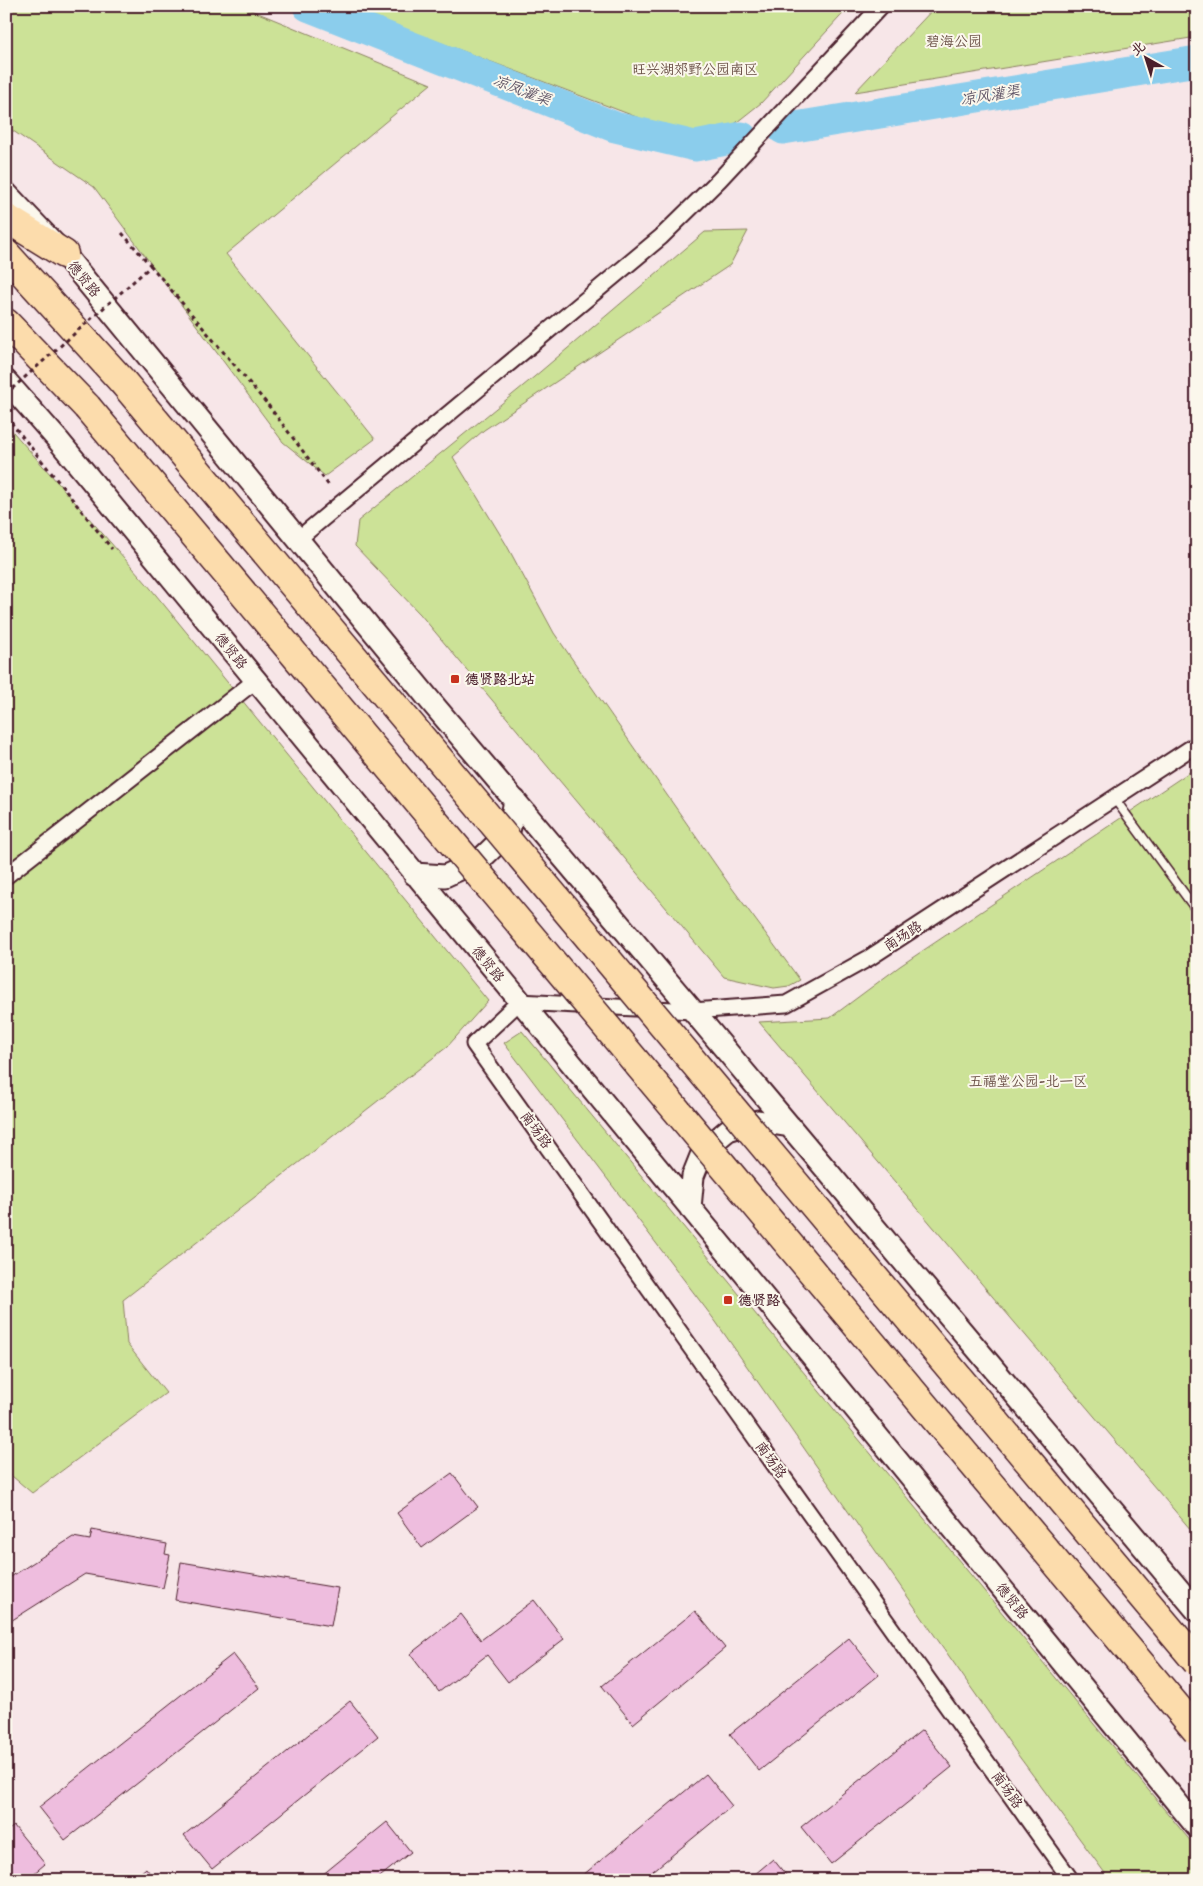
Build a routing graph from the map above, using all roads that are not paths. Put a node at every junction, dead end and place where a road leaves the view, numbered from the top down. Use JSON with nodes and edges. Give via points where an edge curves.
{"nodes":[{"id":1,"x":881,"y":6,"type":"edge"},
{"id":2,"x":6,"y":193,"type":"edge"},
{"id":3,"x":6,"y":218,"type":"edge"},
{"id":4,"x":6,"y":254,"type":"edge"},
{"id":5,"x":64,"y":254,"type":"junction"},
{"id":6,"x":6,"y":323,"type":"edge"},
{"id":7,"x":6,"y":381,"type":"edge"},
{"id":8,"x":297,"y":540,"type":"junction"},
{"id":9,"x":255,"y":681,"type":"junction"},
{"id":10,"x":1197,"y":744,"type":"edge"},
{"id":11,"x":1114,"y":798,"type":"junction"},
{"id":12,"x":515,"y":800,"type":"junction"},
{"id":13,"x":414,"y":874,"type":"junction"},
{"id":14,"x":6,"y":876,"type":"edge"},
{"id":15,"x":1197,"y":911,"type":"edge"},
{"id":16,"x":519,"y":1002,"type":"junction"},
{"id":17,"x":693,"y":1010,"type":"junction"},
{"id":18,"x":790,"y":1126,"type":"junction"},
{"id":19,"x":690,"y":1208,"type":"junction"},
{"id":20,"x":1197,"y":1611,"type":"edge"},
{"id":21,"x":1197,"y":1662,"type":"edge"},
{"id":22,"x":1197,"y":1731,"type":"edge"},
{"id":23,"x":1197,"y":1826,"type":"edge"},
{"id":24,"x":1071,"y":1880,"type":"edge"}],
"edges":[{"from":1,"to":8,"type":"street","via":[[719,180],[661,237]]},
{"from":2,"to":5,"type":"street","name":"德贤路"},
{"from":3,"to":5,"type":"highway"},
{"from":4,"to":21,"type":"highway","bridge":true,"via":[[122,381]]},
{"from":5,"to":8,"type":"street","name":"德贤路"},
{"from":6,"to":22,"type":"highway","bridge":true,"via":[[87,407]]},
{"from":7,"to":9,"type":"street","name":"德贤路"},
{"from":8,"to":12,"type":"street","name":"德贤路"},
{"from":9,"to":13,"type":"street","name":"德贤路"},
{"from":9,"to":14,"type":"street"},
{"from":10,"to":11,"type":"street","name":"南场路"},
{"from":11,"to":15,"type":"lane"},
{"from":11,"to":17,"type":"street","name":"南场路","via":[[868,958],[786,1004]]},
{"from":12,"to":13,"type":"street","via":[[510,832],[480,860],[445,876]]},
{"from":12,"to":17,"type":"street","name":"德贤路"},
{"from":13,"to":16,"type":"street","name":"德贤路"},
{"from":16,"to":17,"type":"street","name":"南场路"},
{"from":16,"to":19,"type":"street","name":"德贤路"},
{"from":16,"to":24,"type":"street","name":"南场路","via":[[474,1044]]},
{"from":17,"to":18,"type":"street","name":"德贤路"},
{"from":18,"to":19,"type":"street","via":[[758,1120],[728,1130],[703,1151],[692,1176]]},
{"from":18,"to":20,"type":"street","name":"德贤路"},
{"from":19,"to":23,"type":"street","name":"德贤路"}]}
